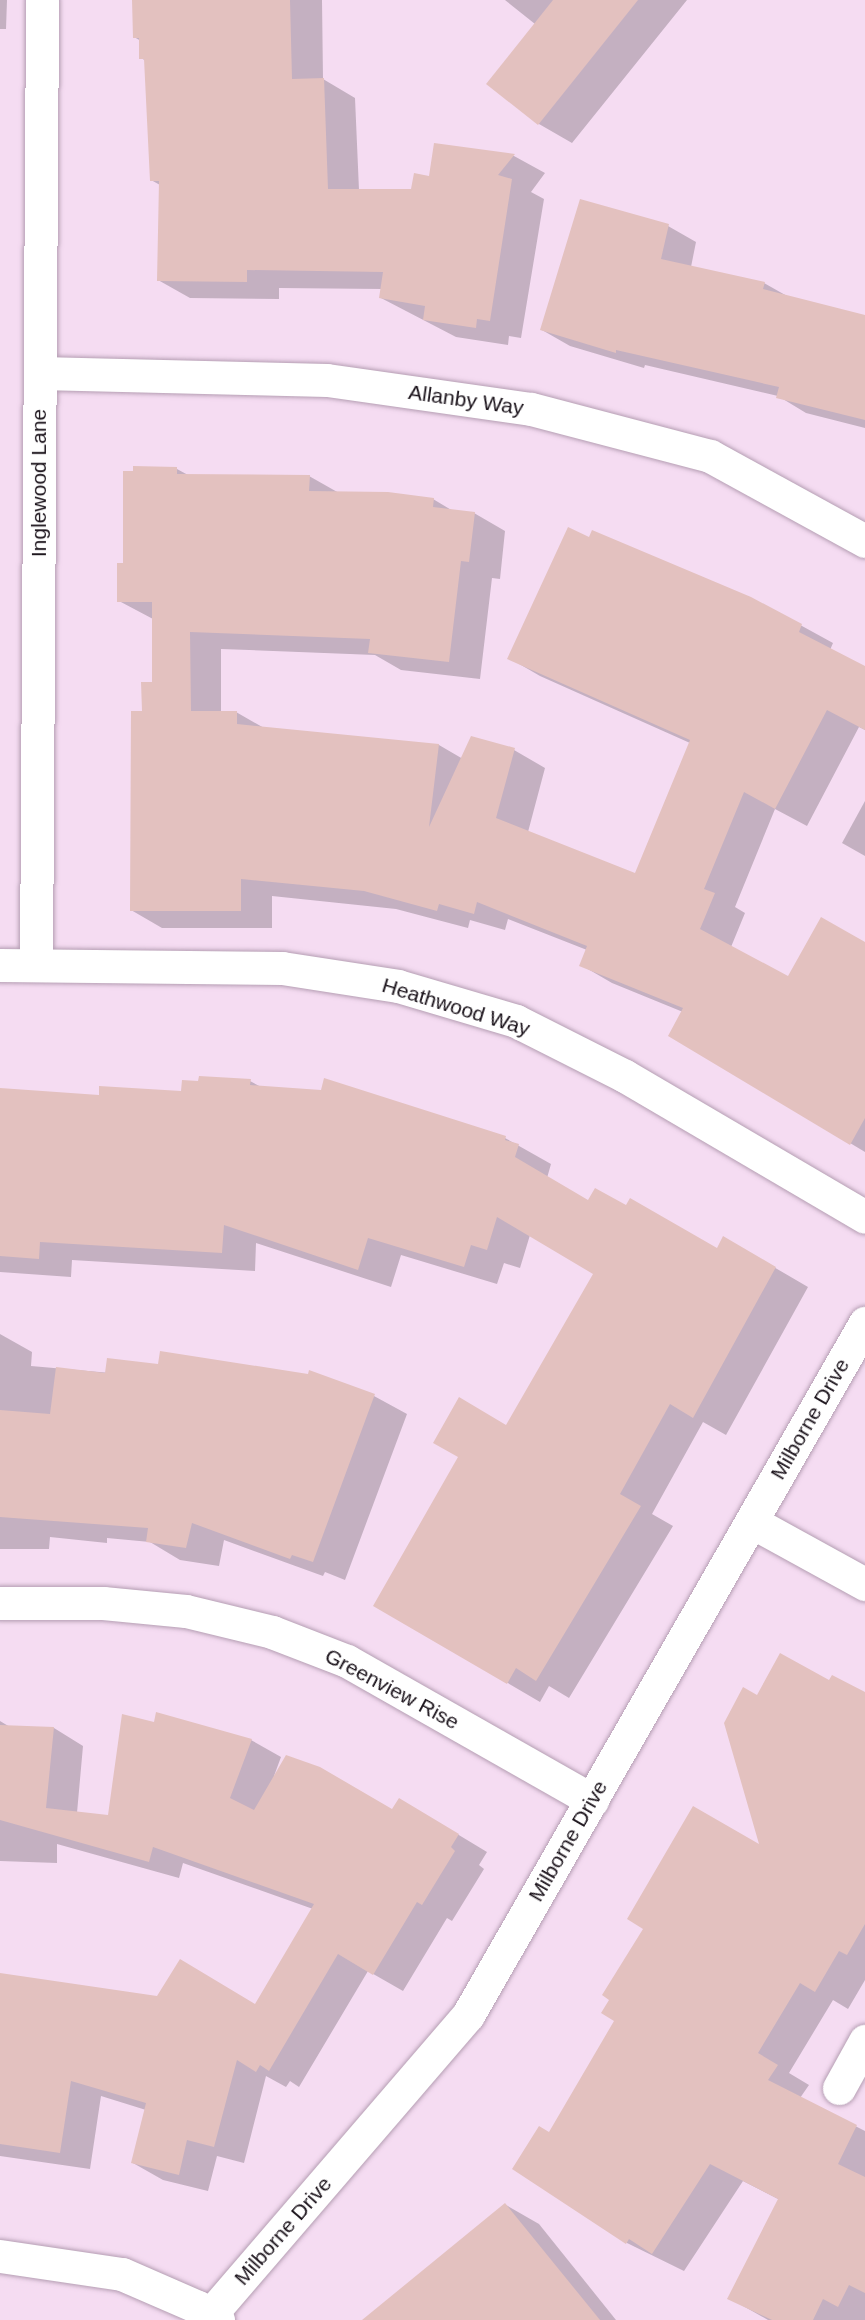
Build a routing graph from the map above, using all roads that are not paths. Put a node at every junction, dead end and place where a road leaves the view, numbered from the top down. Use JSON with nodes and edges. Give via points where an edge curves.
{"nodes":[{"id":1,"x":42,"y":0,"type":"edge"},
{"id":2,"x":40,"y":373,"type":"junction"},
{"id":3,"x":865,"y":541,"type":"edge"},
{"id":4,"x":0,"y":965,"type":"edge"},
{"id":5,"x":36,"y":965,"type":"junction"},
{"id":6,"x":865,"y":1217,"type":"edge"},
{"id":7,"x":865,"y":1323,"type":"edge"},
{"id":8,"x":752,"y":1522,"type":"junction"},
{"id":9,"x":865,"y":1584,"type":"edge"},
{"id":10,"x":0,"y":1602,"type":"edge"},
{"id":11,"x":592,"y":1800,"type":"junction"},
{"id":12,"x":865,"y":2041,"type":"edge"},
{"id":13,"x":839,"y":2088,"type":"dead end"},
{"id":14,"x":0,"y":2256,"type":"edge"},
{"id":15,"x":214,"y":2318,"type":"edge"}],
"edges":[{"from":1,"to":2,"type":"street","name":"Inglewood Lane"},
{"from":2,"to":3,"type":"street","name":"Allanby Way","via":[[327,380],[531,409],[710,456]]},
{"from":2,"to":5,"type":"street","name":"Inglewood Lane"},
{"from":4,"to":5,"type":"street","name":"Heathwood Way"},
{"from":5,"to":6,"type":"street","name":"Heathwood Way","via":[[282,968],[398,986],[516,1021],[625,1076]]},
{"from":7,"to":8,"type":"street","name":"Milborne Drive"},
{"from":8,"to":9,"type":"street"},
{"from":8,"to":11,"type":"street","name":"Milborne Drive"},
{"from":10,"to":11,"type":"street","name":"Greenview Rise","via":[[103,1603],[186,1611],[272,1632],[347,1661]]},
{"from":11,"to":15,"type":"street","name":"Milborne Drive","via":[[468,2015]]},
{"from":12,"to":13,"type":"street"},
{"from":14,"to":15,"type":"street","via":[[122,2274]]}]}
